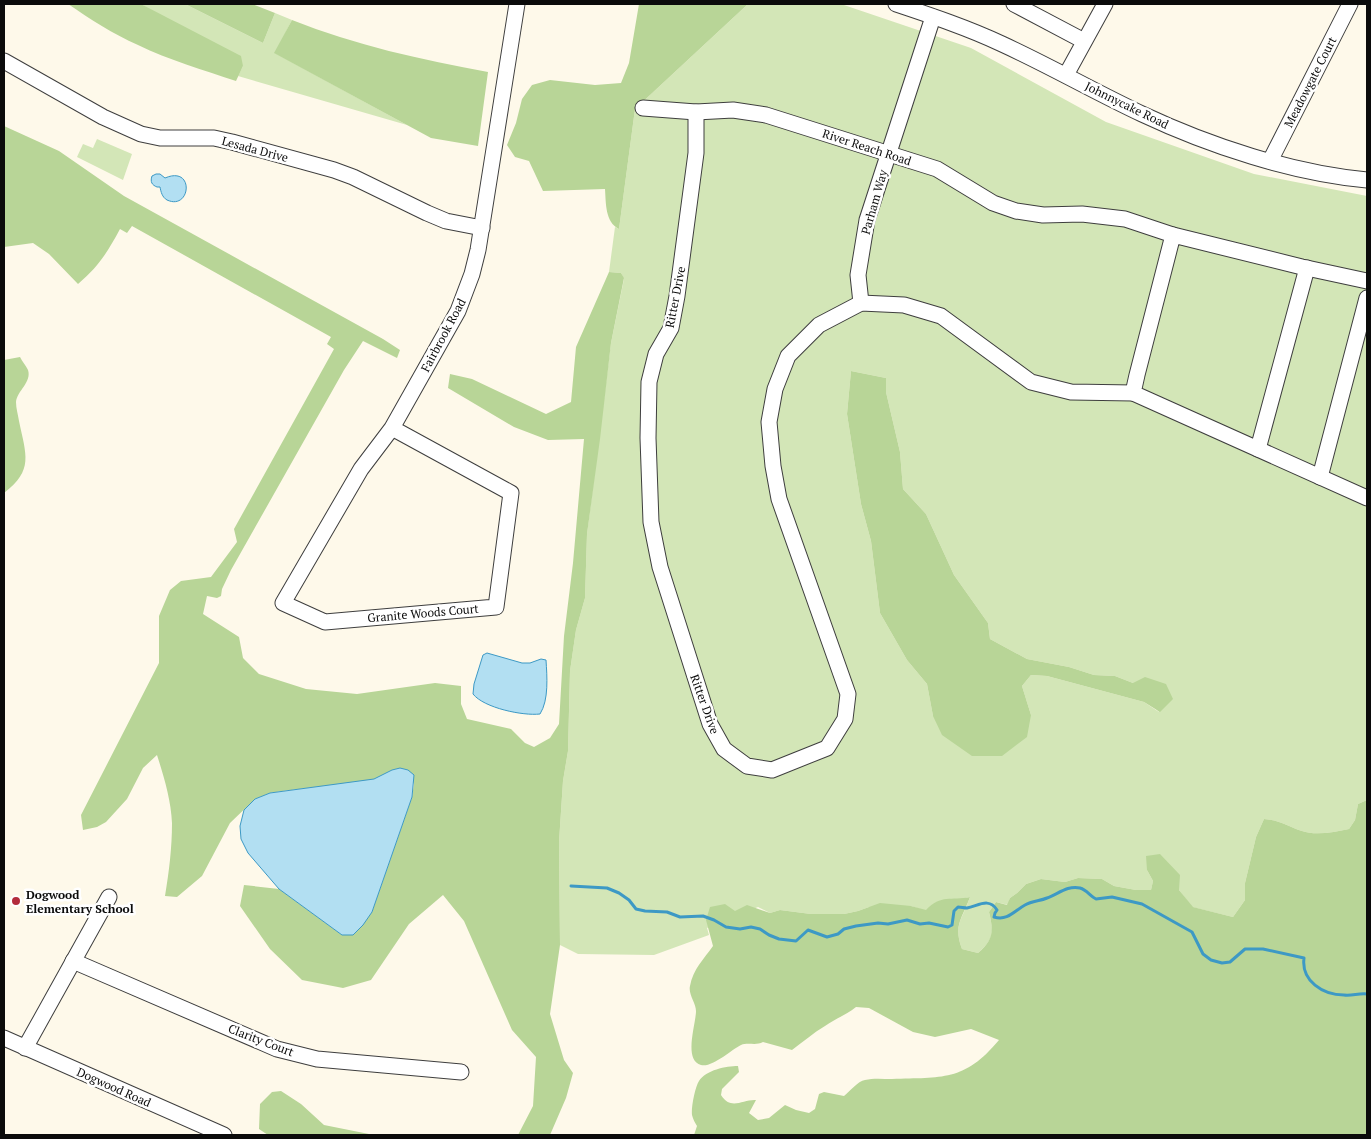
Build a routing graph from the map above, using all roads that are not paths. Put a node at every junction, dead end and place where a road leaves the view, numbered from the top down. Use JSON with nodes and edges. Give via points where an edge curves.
{"nodes":[{"id":1,"x":516,"y":4,"type":"edge"},
{"id":2,"x":896,"y":4,"type":"edge"},
{"id":3,"x":1014,"y":4,"type":"edge"},
{"id":4,"x":1105,"y":4,"type":"edge"},
{"id":5,"x":1350,"y":4,"type":"edge"},
{"id":6,"x":933,"y":17,"type":"junction"},
{"id":7,"x":1084,"y":41,"type":"junction"},
{"id":8,"x":4,"y":61,"type":"edge"},
{"id":9,"x":1066,"y":75,"type":"junction"},
{"id":10,"x":643,"y":108,"type":"dead end"},
{"id":11,"x":696,"y":112,"type":"junction"},
{"id":12,"x":889,"y":153,"type":"junction"},
{"id":13,"x":1270,"y":161,"type":"junction"},
{"id":14,"x":1367,"y":180,"type":"edge"},
{"id":15,"x":482,"y":228,"type":"junction"},
{"id":16,"x":1173,"y":235,"type":"junction"},
{"id":17,"x":1307,"y":268,"type":"junction"},
{"id":18,"x":1367,"y":281,"type":"edge"},
{"id":19,"x":1367,"y":298,"type":"edge"},
{"id":20,"x":862,"y":303,"type":"junction"},
{"id":21,"x":1134,"y":393,"type":"junction"},
{"id":22,"x":392,"y":428,"type":"junction"},
{"id":23,"x":1258,"y":449,"type":"junction"},
{"id":24,"x":1320,"y":477,"type":"junction"},
{"id":25,"x":1367,"y":498,"type":"edge"},
{"id":26,"x":283,"y":603,"type":"joint"},
{"id":27,"x":109,"y":897,"type":"dead end"},
{"id":28,"x":74,"y":961,"type":"junction"},
{"id":29,"x":4,"y":1038,"type":"edge"},
{"id":30,"x":25,"y":1048,"type":"junction"},
{"id":31,"x":461,"y":1072,"type":"dead end"},
{"id":32,"x":224,"y":1135,"type":"edge"}],
"edges":[{"from":1,"to":15,"type":"street","name":"Fairbrook Road"},
{"from":2,"to":6,"type":"street","name":"Johnnycake Road"},
{"from":3,"to":7,"type":"street"},
{"from":4,"to":7,"type":"street"},
{"from":5,"to":13,"type":"street","name":"Meadowgate Court"},
{"from":6,"to":9,"type":"street","name":"Johnnycake Road","via":[[1002,44]]},
{"from":6,"to":12,"type":"street","name":"Parham Way"},
{"from":7,"to":9,"type":"street"},
{"from":8,"to":15,"type":"street","name":"Lesada Drive","via":[[103,117],[141,134],[232,142],[334,170],[446,221]]},
{"from":9,"to":13,"type":"street","name":"Johnnycake Road","via":[[1142,114],[1213,143]]},
{"from":10,"to":11,"type":"street","name":"River Reach Road"},
{"from":11,"to":12,"type":"street","name":"River Reach Road","via":[[733,110],[766,115]]},
{"from":11,"to":20,"type":"street","name":"Ritter Drive","via":[[696,154],[677,296],[671,328],[656,354],[649,382],[651,522],[660,567],[710,724],[724,750],[748,766],[772,770],[828,748],[845,719],[848,694],[779,500],[770,422],[775,389],[788,356],[820,325]]},
{"from":12,"to":16,"type":"street","name":"River Reach Road","via":[[937,169],[993,203],[1016,211],[1125,219]]},
{"from":12,"to":20,"type":"street","name":"Parham Way","via":[[867,220],[858,275]]},
{"from":13,"to":14,"type":"street","name":"Johnnycake Road"},
{"from":15,"to":22,"type":"street","name":"Fairbrook Road","via":[[472,274],[458,311]]},
{"from":16,"to":17,"type":"street","name":"River Reach Road"},
{"from":16,"to":21,"type":"street"},
{"from":17,"to":18,"type":"street","name":"River Reach Road"},
{"from":17,"to":23,"type":"street"},
{"from":19,"to":24,"type":"street"},
{"from":20,"to":21,"type":"street","via":[[904,305],[941,316],[1031,382],[1071,392]]},
{"from":21,"to":23,"type":"street"},
{"from":22,"to":26,"type":"street","name":"Fairbrook Road","via":[[361,469]]},
{"from":22,"to":26,"type":"street","name":"Granite Woods Court","via":[[511,493],[496,608],[325,622]]},
{"from":23,"to":24,"type":"street"},
{"from":24,"to":25,"type":"street"},
{"from":27,"to":28,"type":"street"},
{"from":28,"to":30,"type":"street"},
{"from":28,"to":31,"type":"street","name":"Clarity Court","via":[[277,1049],[317,1059]]},
{"from":29,"to":30,"type":"street","name":"Dogwood Road"},
{"from":30,"to":32,"type":"street","name":"Dogwood Road"}]}
